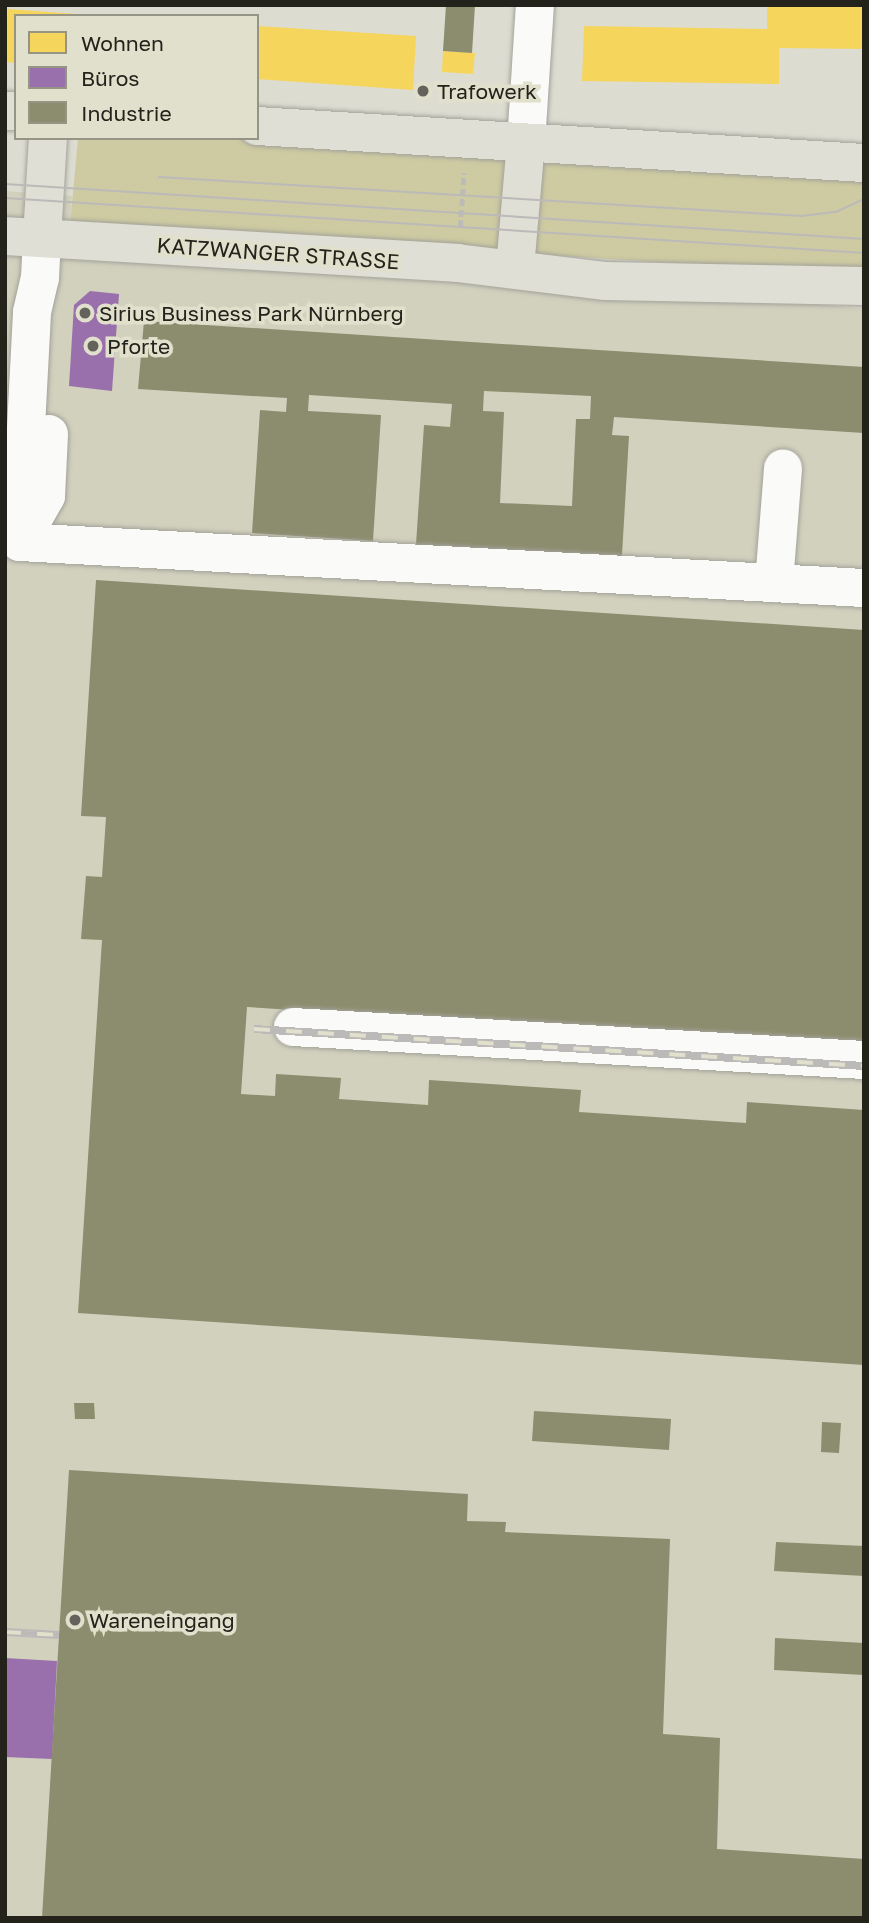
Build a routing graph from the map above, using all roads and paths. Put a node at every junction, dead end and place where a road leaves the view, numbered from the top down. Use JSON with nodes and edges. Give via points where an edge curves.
{"nodes":[{"id":1,"x":535,"y":5,"type":"edge"},
{"id":2,"x":259,"y":126,"type":"edge"},
{"id":3,"x":467,"y":138,"type":"junction"},
{"id":4,"x":48,"y":140,"type":"edge"},
{"id":5,"x":526,"y":143,"type":"junction"},
{"id":6,"x":864,"y":163,"type":"edge"},
{"id":7,"x":29,"y":249,"type":"edge"},
{"id":8,"x":457,"y":264,"type":"junction"},
{"id":9,"x":515,"y":268,"type":"junction"},
{"id":10,"x":864,"y":286,"type":"edge"},
{"id":11,"x":5,"y":306,"type":"edge"},
{"id":12,"x":783,"y":468,"type":"dead end"},
{"id":13,"x":13,"y":529,"type":"edge"},
{"id":14,"x":774,"y":583,"type":"junction"},
{"id":15,"x":864,"y":588,"type":"edge"},
{"id":16,"x":293,"y":1027,"type":"dead end"},
{"id":17,"x":864,"y":1060,"type":"edge"}],
"edges":[{"from":1,"to":5,"type":"street"},
{"from":2,"to":3,"type":"main road"},
{"from":3,"to":5,"type":"main road"},
{"from":3,"to":8,"type":"path"},
{"from":4,"to":7,"type":"main road"},
{"from":5,"to":6,"type":"main road"},
{"from":5,"to":9,"type":"main road"},
{"from":7,"to":8,"type":"main road","name":"KATZWANGER STRASSE"},
{"from":7,"to":11,"type":"street"},
{"from":7,"to":13,"type":"street","via":[[32,312]]},
{"from":8,"to":9,"type":"main road","name":"KATZWANGER STRASSE"},
{"from":9,"to":10,"type":"main road","name":"KATZWANGER STRASSE","via":[[606,281]]},
{"from":12,"to":14,"type":"street"},
{"from":13,"to":14,"type":"street"},
{"from":14,"to":15,"type":"street"},
{"from":16,"to":17,"type":"street"}]}
